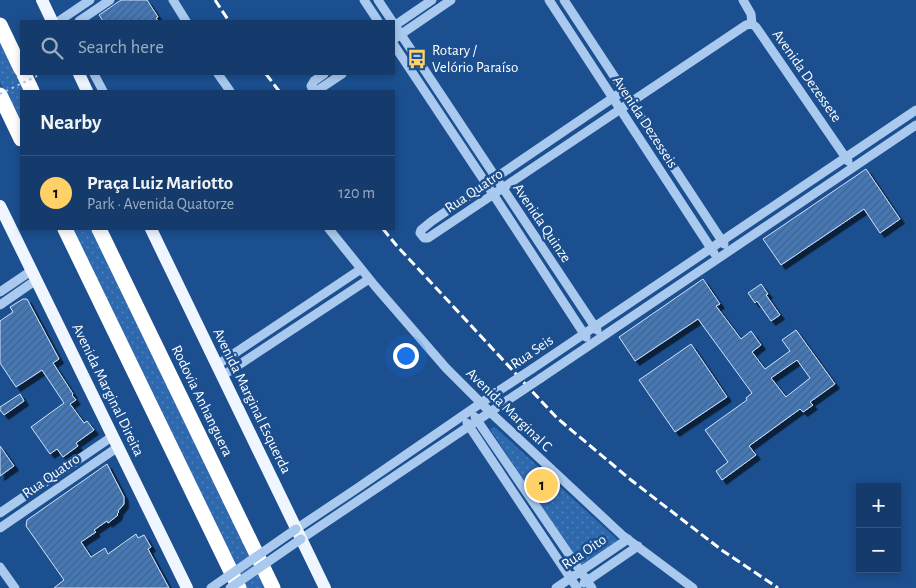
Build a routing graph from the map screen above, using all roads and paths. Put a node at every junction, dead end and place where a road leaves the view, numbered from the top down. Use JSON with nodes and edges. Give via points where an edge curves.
{"nodes":[{"id":1,"x":42,"y":0,"type":"edge"},
{"id":2,"x":90,"y":0,"type":"edge"},
{"id":3,"x":110,"y":0,"type":"edge"},
{"id":4,"x":173,"y":0,"type":"edge"},
{"id":5,"x":364,"y":0,"type":"edge"},
{"id":6,"x":378,"y":0,"type":"edge"},
{"id":7,"x":432,"y":0,"type":"edge"},
{"id":8,"x":451,"y":0,"type":"edge"},
{"id":9,"x":549,"y":0,"type":"edge"},
{"id":10,"x":564,"y":0,"type":"edge"},
{"id":11,"x":742,"y":0,"type":"edge"},
{"id":12,"x":60,"y":20,"type":"edge"},
{"id":13,"x":80,"y":20,"type":"edge"},
{"id":14,"x":185,"y":20,"type":"edge"},
{"id":15,"x":377,"y":20,"type":"edge"},
{"id":16,"x":390,"y":20,"type":"edge"},
{"id":17,"x":395,"y":23,"type":"edge"},
{"id":18,"x":752,"y":24,"type":"junction"},
{"id":19,"x":0,"y":25,"type":"edge"},
{"id":20,"x":397,"y":36,"type":"edge"},
{"id":21,"x":395,"y":47,"type":"edge"},
{"id":22,"x":20,"y":67,"type":"edge"},
{"id":23,"x":24,"y":75,"type":"edge"},
{"id":24,"x":39,"y":75,"type":"edge"},
{"id":25,"x":79,"y":75,"type":"edge"},
{"id":26,"x":95,"y":75,"type":"edge"},
{"id":27,"x":219,"y":75,"type":"edge"},
{"id":28,"x":323,"y":75,"type":"edge"},
{"id":29,"x":340,"y":75,"type":"edge"},
{"id":30,"x":32,"y":90,"type":"edge"},
{"id":31,"x":87,"y":90,"type":"edge"},
{"id":32,"x":102,"y":90,"type":"edge"},
{"id":33,"x":229,"y":90,"type":"edge"},
{"id":34,"x":313,"y":90,"type":"edge"},
{"id":35,"x":318,"y":90,"type":"edge"},
{"id":36,"x":623,"y":91,"type":"junction"},
{"id":37,"x":0,"y":94,"type":"edge"},
{"id":38,"x":612,"y":98,"type":"junction"},
{"id":39,"x":630,"y":102,"type":"junction"},
{"id":40,"x":620,"y":109,"type":"junction"},
{"id":41,"x":916,"y":110,"type":"edge"},
{"id":42,"x":916,"y":125,"type":"edge"},
{"id":43,"x":20,"y":136,"type":"edge"},
{"id":44,"x":846,"y":157,"type":"junction"},
{"id":45,"x":837,"y":164,"type":"junction"},
{"id":46,"x":853,"y":167,"type":"junction"},
{"id":47,"x":844,"y":173,"type":"junction"},
{"id":48,"x":496,"y":177,"type":"junction"},
{"id":49,"x":486,"y":184,"type":"junction"},
{"id":50,"x":502,"y":188,"type":"junction"},
{"id":51,"x":493,"y":194,"type":"junction"},
{"id":52,"x":0,"y":206,"type":"edge"},
{"id":53,"x":432,"y":221,"type":"junction"},
{"id":54,"x":65,"y":230,"type":"edge"},
{"id":55,"x":99,"y":230,"type":"edge"},
{"id":56,"x":151,"y":230,"type":"edge"},
{"id":57,"x":330,"y":230,"type":"edge"},
{"id":58,"x":439,"y":231,"type":"junction"},
{"id":59,"x":722,"y":241,"type":"junction"},
{"id":60,"x":711,"y":248,"type":"junction"},
{"id":61,"x":728,"y":251,"type":"junction"},
{"id":62,"x":718,"y":258,"type":"junction"},
{"id":63,"x":361,"y":269,"type":"junction"},
{"id":64,"x":34,"y":276,"type":"junction"},
{"id":65,"x":369,"y":278,"type":"junction"},
{"id":66,"x":0,"y":292,"type":"edge"},
{"id":67,"x":0,"y":305,"type":"edge"},
{"id":68,"x":595,"y":327,"type":"junction"},
{"id":69,"x":584,"y":334,"type":"junction"},
{"id":70,"x":602,"y":337,"type":"junction"},
{"id":71,"x":590,"y":344,"type":"junction"},
{"id":72,"x":220,"y":370,"type":"junction"},
{"id":73,"x":481,"y":403,"type":"junction"},
{"id":74,"x":471,"y":410,"type":"junction"},
{"id":75,"x":490,"y":412,"type":"junction"},
{"id":76,"x":462,"y":416,"type":"junction"},
{"id":77,"x":478,"y":421,"type":"junction"},
{"id":78,"x":469,"y":426,"type":"junction"},
{"id":79,"x":115,"y":441,"type":"junction"},
{"id":80,"x":0,"y":513,"type":"edge"},
{"id":81,"x":0,"y":528,"type":"edge"},
{"id":82,"x":299,"y":534,"type":"junction"},
{"id":83,"x":628,"y":539,"type":"junction"},
{"id":84,"x":638,"y":546,"type":"junction"},
{"id":85,"x":0,"y":567,"type":"edge"},
{"id":86,"x":580,"y":572,"type":"junction"},
{"id":87,"x":571,"y":578,"type":"junction"},
{"id":88,"x":590,"y":585,"type":"edge"},
{"id":89,"x":14,"y":588,"type":"edge"},
{"id":90,"x":187,"y":588,"type":"edge"},
{"id":91,"x":211,"y":588,"type":"edge"},
{"id":92,"x":230,"y":588,"type":"edge"},
{"id":93,"x":239,"y":588,"type":"edge"},
{"id":94,"x":273,"y":588,"type":"edge"},
{"id":95,"x":325,"y":588,"type":"edge"},
{"id":96,"x":556,"y":588,"type":"edge"},
{"id":97,"x":578,"y":588,"type":"edge"},
{"id":98,"x":692,"y":588,"type":"edge"}],
"edges":[{"from":1,"to":12,"type":"main road"},
{"from":2,"to":12,"type":"street"},
{"from":3,"to":13,"type":"street"},
{"from":4,"to":14,"type":"street"},
{"from":5,"to":15,"type":"street"},
{"from":6,"to":16,"type":"street","name":"Avenida Quinze"},
{"from":7,"to":17,"type":"street"},
{"from":8,"to":20,"type":"street"},
{"from":9,"to":38,"type":"street","name":"Avenida Dezesseis"},
{"from":10,"to":36,"type":"street","name":"Avenida Dezesseis"},
{"from":11,"to":18,"type":"street","name":"Avenida Dezessete","via":[[751,14]]},
{"from":18,"to":39,"type":"street","name":"Rua Quatro"},
{"from":18,"to":44,"type":"street","name":"Avenida Dezessete"},
{"from":19,"to":22,"type":"highway"},
{"from":20,"to":48,"type":"street","name":"Avenida Quinze"},
{"from":21,"to":49,"type":"street","name":"Avenida Quinze"},
{"from":23,"to":30,"type":"highway"},
{"from":24,"to":37,"type":"path","bridge":true},
{"from":25,"to":31,"type":"main road"},
{"from":26,"to":32,"type":"street"},
{"from":27,"to":33,"type":"street"},
{"from":28,"to":34,"type":"street","via":[[314,81]]},
{"from":29,"to":35,"type":"street"},
{"from":36,"to":38,"type":"street","name":"Rua Quatro"},
{"from":36,"to":39,"type":"street","name":"Avenida Dezesseis"},
{"from":37,"to":43,"type":"highway"},
{"from":38,"to":40,"type":"street","name":"Avenida Dezesseis"},
{"from":38,"to":48,"type":"street","name":"Rua Quatro"},
{"from":39,"to":40,"type":"street","name":"Rua Quatro"},
{"from":39,"to":59,"type":"street","name":"Avenida Dezesseis"},
{"from":40,"to":50,"type":"street","name":"Rua Quatro"},
{"from":40,"to":60,"type":"street","name":"Avenida Dezesseis"},
{"from":41,"to":44,"type":"street","name":"Rua Seis"},
{"from":42,"to":46,"type":"street","name":"Rua Seis"},
{"from":44,"to":45,"type":"street","name":"Rua Seis"},
{"from":44,"to":46,"type":"street","name":"Avenida Dezessete"},
{"from":45,"to":47,"type":"street"},
{"from":45,"to":59,"type":"street","name":"Rua Seis"},
{"from":46,"to":47,"type":"street","name":"Rua Seis"},
{"from":47,"to":61,"type":"street","name":"Rua Seis"},
{"from":48,"to":49,"type":"street","name":"Rua Quatro"},
{"from":48,"to":50,"type":"street","name":"Avenida Quinze"},
{"from":49,"to":51,"type":"street","name":"Avenida Quinze"},
{"from":49,"to":53,"type":"street","name":"Rua Quatro"},
{"from":50,"to":51,"type":"street","name":"Rua Quatro"},
{"from":50,"to":68,"type":"street","name":"Avenida Quinze"},
{"from":51,"to":58,"type":"street","name":"Rua Quatro"},
{"from":51,"to":69,"type":"street","name":"Avenida Quinze"},
{"from":52,"to":64,"type":"main road","name":"Avenida Marginal Direita"},
{"from":53,"to":58,"type":"street"},
{"from":53,"to":58,"type":"street","name":"Rua Quatro","via":[[420,232],[424,238]]},
{"from":54,"to":93,"type":"highway"},
{"from":55,"to":94,"type":"highway","name":"Rodovia Anhanguera"},
{"from":56,"to":72,"type":"main road","name":"Avenida Marginal Esquerda"},
{"from":57,"to":63,"type":"street","name":"Avenida Marginal C"},
{"from":59,"to":60,"type":"street","name":"Rua Seis"},
{"from":59,"to":61,"type":"street","name":"Avenida Dezesseis"},
{"from":60,"to":62,"type":"street","name":"Avenida Dezesseis"},
{"from":60,"to":68,"type":"street","name":"Rua Seis"},
{"from":61,"to":62,"type":"street","name":"Rua Seis"},
{"from":62,"to":70,"type":"street","name":"Rua Seis"},
{"from":63,"to":65,"type":"street","name":"Avenida Marginal C"},
{"from":63,"to":72,"type":"street"},
{"from":64,"to":66,"type":"street"},
{"from":64,"to":67,"type":"street"},
{"from":64,"to":79,"type":"main road","name":"Avenida Marginal Direita"},
{"from":65,"to":72,"type":"street"},
{"from":65,"to":73,"type":"street","name":"Avenida Marginal C","via":[[446,368]]},
{"from":68,"to":69,"type":"street","name":"Rua Seis"},
{"from":68,"to":70,"type":"street","name":"Avenida Quinze"},
{"from":69,"to":71,"type":"street","name":"Avenida Quinze"},
{"from":69,"to":73,"type":"street","name":"Rua Seis","bridge":true},
{"from":70,"to":71,"type":"street","name":"Rua Seis"},
{"from":71,"to":75,"type":"street","name":"Rua Seis","bridge":true},
{"from":72,"to":82,"type":"main road","name":"Avenida Marginal Esquerda"},
{"from":73,"to":74,"type":"street","name":"Rua Seis"},
{"from":73,"to":75,"type":"street","name":"Avenida Marginal C"},
{"from":74,"to":76,"type":"street","name":"Rua Seis"},
{"from":74,"to":77,"type":"street"},
{"from":75,"to":77,"type":"street","name":"Rua Seis"},
{"from":75,"to":83,"type":"street","name":"Avenida Marginal C"},
{"from":76,"to":78,"type":"street"},
{"from":76,"to":82,"type":"street","name":"Rua Seis"},
{"from":77,"to":78,"type":"street","name":"Rua Seis"},
{"from":77,"to":86,"type":"street"},
{"from":78,"to":82,"type":"street","name":"Rua Seis"},
{"from":78,"to":87,"type":"street"},
{"from":79,"to":80,"type":"street","name":"Rua Quatro"},
{"from":79,"to":81,"type":"street","name":"Rua Quatro"},
{"from":79,"to":90,"type":"main road","name":"Avenida Marginal Direita"},
{"from":82,"to":91,"type":"street","name":"Rua Seis","bridge":true},
{"from":82,"to":92,"type":"street","name":"Rua Seis","bridge":true},
{"from":82,"to":95,"type":"main road","name":"Avenida Marginal Esquerda"},
{"from":83,"to":84,"type":"street","name":"Avenida Marginal C"},
{"from":83,"to":86,"type":"street","name":"Rua Oito"},
{"from":84,"to":88,"type":"street","name":"Rua Oito"},
{"from":84,"to":98,"type":"street","name":"Avenida Marginal C"},
{"from":85,"to":89,"type":"street"},
{"from":86,"to":87,"type":"street","name":"Rua Oito"},
{"from":86,"to":88,"type":"street"},
{"from":87,"to":96,"type":"street","name":"Rua Oito"},
{"from":87,"to":97,"type":"street"},
{"from":88,"to":97,"type":"street","name":"Rua Oito"}]}
